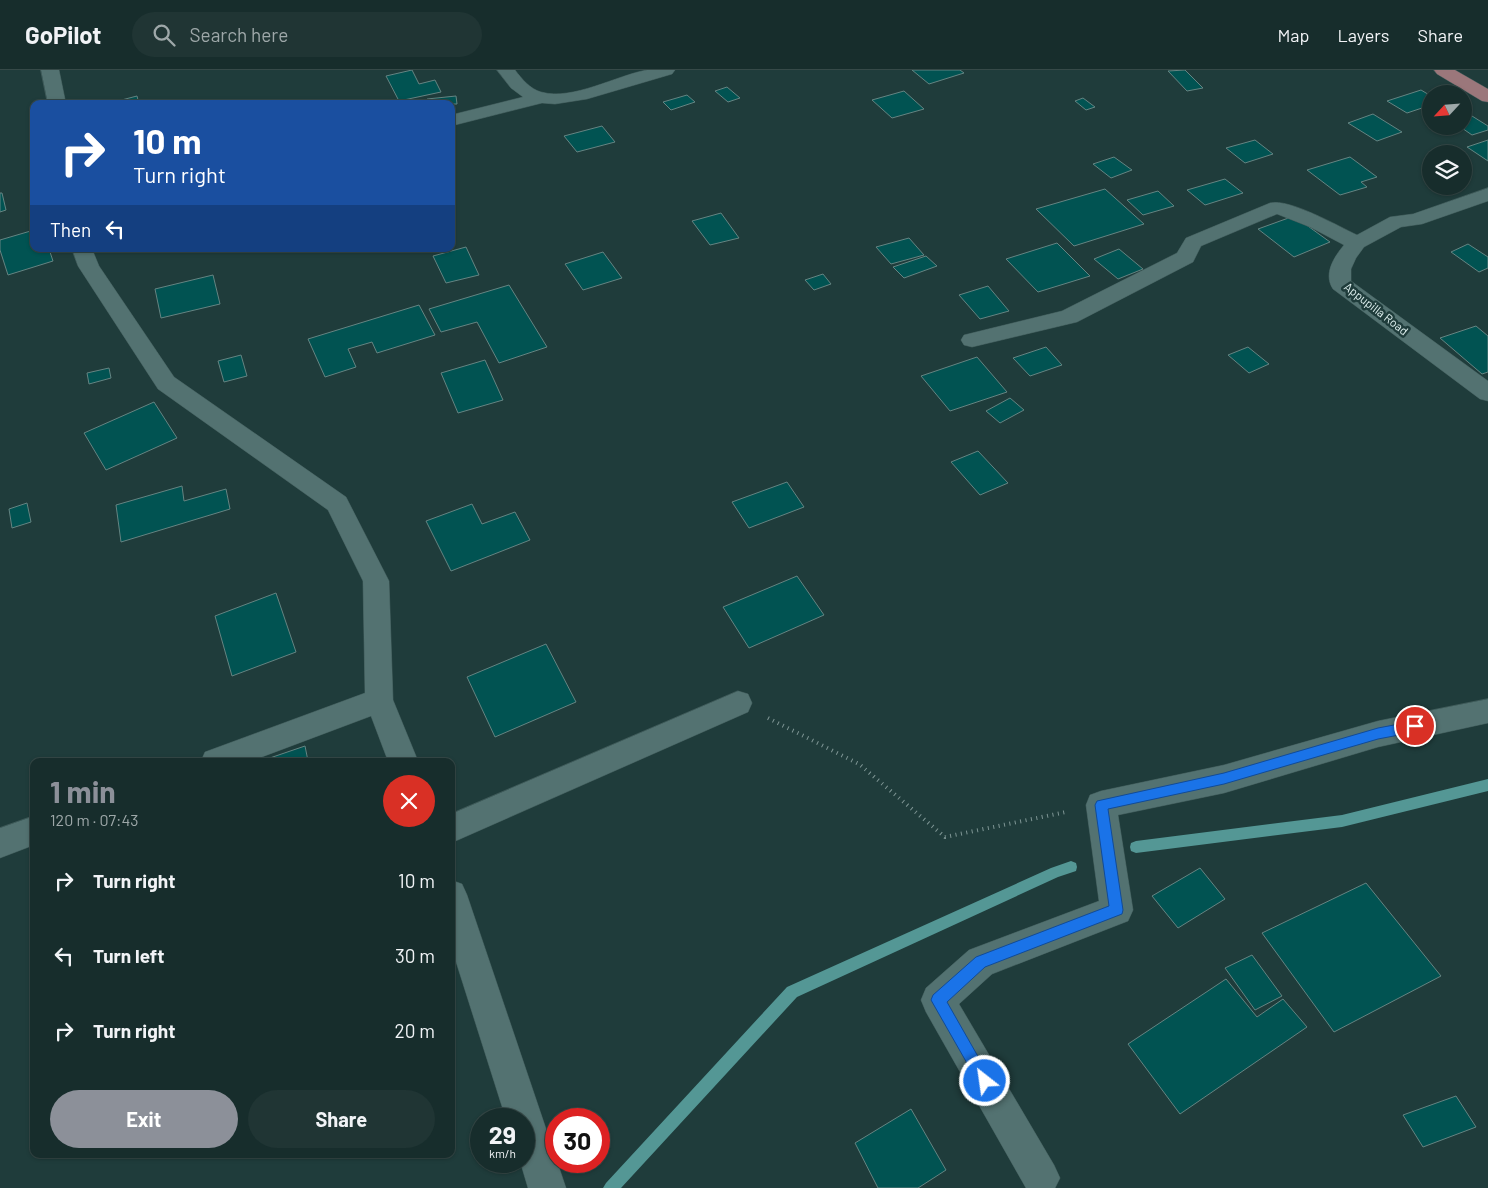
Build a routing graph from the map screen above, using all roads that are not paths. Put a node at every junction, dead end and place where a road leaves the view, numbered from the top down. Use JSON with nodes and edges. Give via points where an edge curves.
{"nodes":[{"id":1,"x":50,"y":70,"type":"edge"},
{"id":2,"x":506,"y":70,"type":"edge"},
{"id":3,"x":666,"y":70,"type":"edge"},
{"id":4,"x":1443,"y":70,"type":"edge"},
{"id":5,"x":1488,"y":97,"type":"edge"},
{"id":6,"x":542,"y":98,"type":"junction"},
{"id":7,"x":56,"y":100,"type":"edge"},
{"id":8,"x":455,"y":120,"type":"edge"},
{"id":9,"x":1488,"y":194,"type":"edge"},
{"id":10,"x":1357,"y":243,"type":"junction"},
{"id":11,"x":83,"y":252,"type":"edge"},
{"id":12,"x":972,"y":340,"type":"dead end"},
{"id":13,"x":1488,"y":393,"type":"edge"},
{"id":14,"x":379,"y":700,"type":"junction"},
{"id":15,"x":738,"y":703,"type":"road end"},
{"id":16,"x":1488,"y":711,"type":"edge"},
{"id":17,"x":224,"y":758,"type":"edge"},
{"id":18,"x":402,"y":758,"type":"edge"},
{"id":19,"x":455,"y":827,"type":"edge"},
{"id":20,"x":30,"y":832,"type":"edge"},
{"id":21,"x":0,"y":843,"type":"edge"},
{"id":22,"x":455,"y":907,"type":"edge"},
{"id":23,"x":1041,"y":1178,"type":"dead end"},
{"id":24,"x":547,"y":1188,"type":"edge"}],
"edges":[{"from":1,"to":7,"type":"street"},
{"from":2,"to":6,"type":"street","via":[[524,90]]},
{"from":3,"to":6,"type":"street","via":[[571,98]]},
{"from":4,"to":5,"type":"main road"},
{"from":6,"to":8,"type":"street"},
{"from":9,"to":10,"type":"street","name":"Appupilla Road","via":[[1415,220],[1397,221]]},
{"from":10,"to":12,"type":"street","via":[[1277,207],[1193,242],[1186,257],[1069,317]]},
{"from":10,"to":13,"type":"street","name":"Appupilla Road","via":[[1340,269],[1341,284]]},
{"from":11,"to":14,"type":"street","via":[[89,266],[166,383],[336,504],[376,581]]},
{"from":14,"to":17,"type":"street"},
{"from":14,"to":18,"type":"street"},
{"from":15,"to":19,"type":"street"},
{"from":16,"to":23,"type":"street","via":[[1378,734],[1224,779],[1101,805],[1117,910],[981,962],[938,1000]]},
{"from":20,"to":21,"type":"street"},
{"from":22,"to":24,"type":"street"}]}
